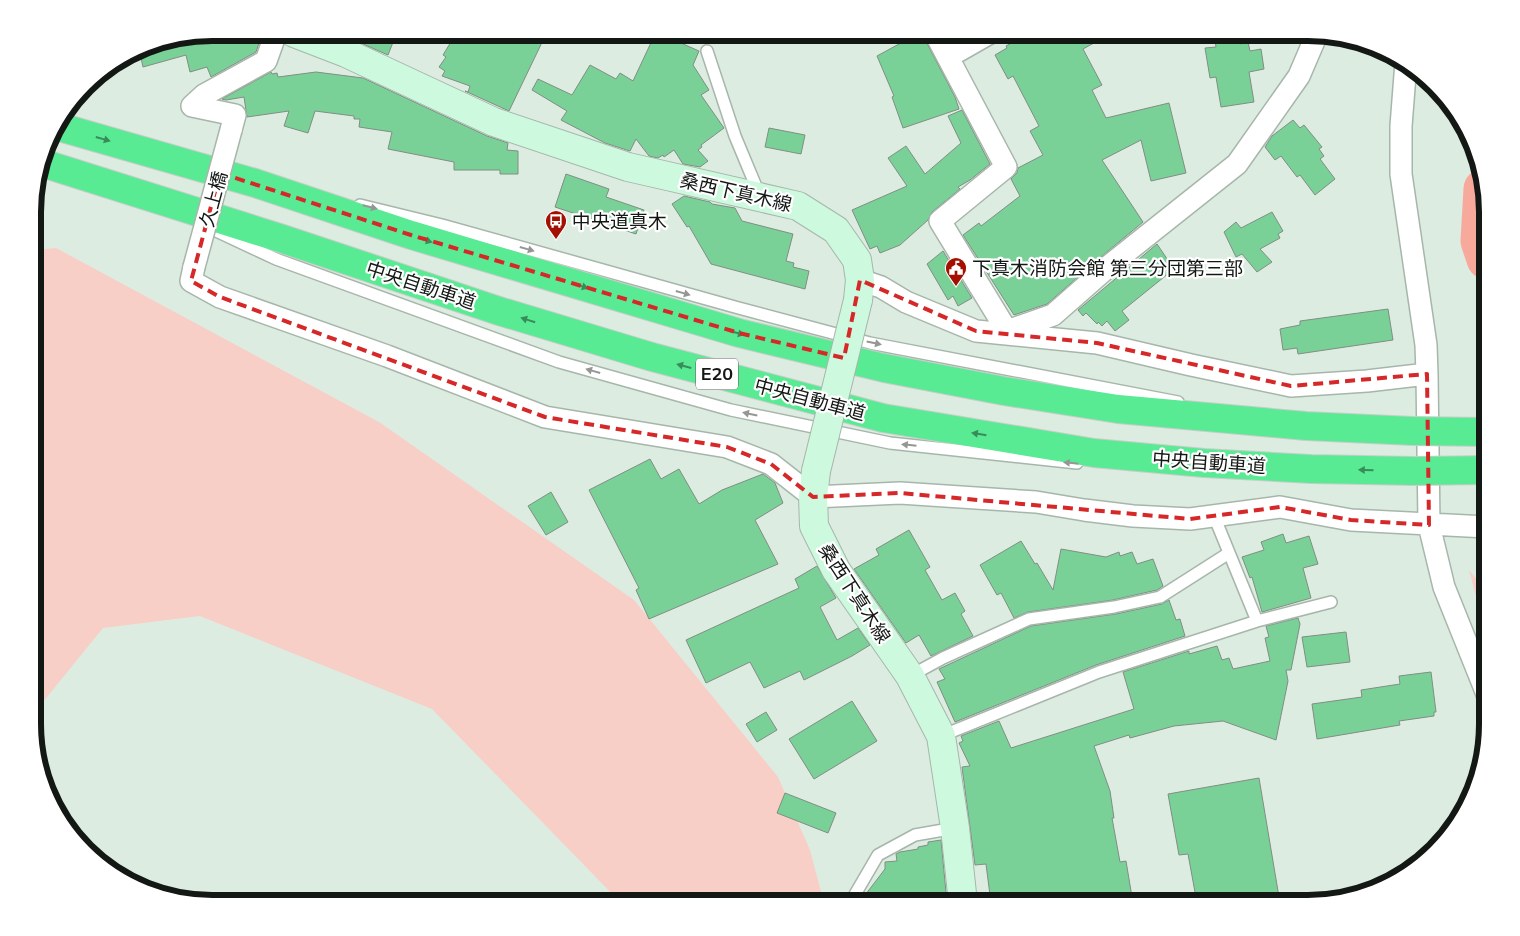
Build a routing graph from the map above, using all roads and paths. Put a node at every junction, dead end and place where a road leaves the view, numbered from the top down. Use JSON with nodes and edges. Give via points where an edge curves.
{"nodes":[{"id":1,"x":273,"y":41,"type":"edge"},
{"id":2,"x":316,"y":41,"type":"edge"},
{"id":3,"x":940,"y":41,"type":"edge"},
{"id":4,"x":975,"y":41,"type":"edge"},
{"id":5,"x":1314,"y":42,"type":"edge"},
{"id":6,"x":707,"y":51,"type":"dead end"},
{"id":7,"x":948,"y":57,"type":"junction"},
{"id":8,"x":1405,"y":72,"type":"edge"},
{"id":9,"x":63,"y":128,"type":"edge"},
{"id":10,"x":48,"y":165,"type":"edge"},
{"id":11,"x":137,"y":193,"type":"junction"},
{"id":12,"x":761,"y":198,"type":"junction"},
{"id":13,"x":859,"y":290,"type":"junction"},
{"id":14,"x":1003,"y":332,"type":"junction"},
{"id":15,"x":1427,"y":374,"type":"junction"},
{"id":16,"x":1478,"y":432,"type":"edge"},
{"id":17,"x":1085,"y":464,"type":"dead end"},
{"id":18,"x":1311,"y":469,"type":"junction"},
{"id":19,"x":1478,"y":470,"type":"edge"},
{"id":20,"x":1204,"y":475,"type":"dead end"},
{"id":21,"x":814,"y":484,"type":"junction"},
{"id":22,"x":1214,"y":516,"type":"junction"},
{"id":23,"x":1429,"y":525,"type":"junction"},
{"id":24,"x":1478,"y":527,"type":"edge"},
{"id":25,"x":1229,"y":553,"type":"junction"},
{"id":26,"x":1331,"y":602,"type":"dead end"},
{"id":27,"x":1257,"y":621,"type":"junction"},
{"id":28,"x":1478,"y":675,"type":"edge"},
{"id":29,"x":910,"y":676,"type":"junction"},
{"id":30,"x":942,"y":736,"type":"junction"},
{"id":31,"x":955,"y":828,"type":"junction"},
{"id":32,"x":855,"y":894,"type":"edge"},
{"id":33,"x":962,"y":894,"type":"edge"}],
"edges":[{"from":1,"to":21,"type":"street","name":"久上橋","bridge":true,"via":[[266,60],[204,95],[192,106],[235,115],[191,281],[220,297],[545,417],[727,446]]},
{"from":2,"to":12,"type":"main road","name":"桑西下真木線","via":[[494,122],[628,167]]},
{"from":3,"to":7,"type":"street"},
{"from":4,"to":7,"type":"street"},
{"from":5,"to":14,"type":"street","via":[[1299,76],[1237,164],[1110,265],[1053,316]]},
{"from":6,"to":12,"type":"lane","via":[[735,136]]},
{"from":7,"to":14,"type":"street","via":[[1006,166],[940,221]]},
{"from":8,"to":15,"type":"street","via":[[1400,126],[1402,174],[1426,345]]},
{"from":9,"to":16,"type":"highway","number":"E20","one_way":true,"bridge":true,"via":[[255,182],[411,235],[739,333],[884,368],[1118,409],[1306,426]]},
{"from":10,"to":11,"type":"highway","name":"中央自動車道","number":"E20"},
{"from":17,"to":11,"type":"lane","one_way":true,"via":[[890,443],[731,410],[568,364],[276,259]]},
{"from":18,"to":11,"type":"highway","name":"中央自動車道","number":"E20","one_way":true,"via":[[1094,453],[883,418],[652,357],[499,311]]},
{"from":12,"to":13,"type":"main road","name":"桑西下真木線","via":[[798,206],[836,230],[857,260]]},
{"from":13,"to":14,"type":"street","via":[[881,287],[906,302],[976,331]]},
{"from":13,"to":21,"type":"main road","name":"桑西下真木線","bridge":true},
{"from":14,"to":15,"type":"street","via":[[1097,343],[1291,386]]},
{"from":15,"to":23,"type":"street"},
{"from":19,"to":18,"type":"highway","name":"中央自動車道","number":"E20","one_way":true,"bridge":true},
{"from":18,"to":20,"type":"lane"},
{"from":21,"to":22,"type":"street","via":[[1036,502],[1133,516],[1190,519]]},
{"from":21,"to":29,"type":"main road","name":"桑西下真木線","via":[[814,526],[836,570]]},
{"from":22,"to":23,"type":"street","via":[[1280,507],[1351,520]]},
{"from":22,"to":25,"type":"lane"},
{"from":23,"to":24,"type":"street"},
{"from":23,"to":28,"type":"street","via":[[1444,587]]},
{"from":25,"to":27,"type":"lane"},
{"from":25,"to":29,"type":"lane","via":[[1160,597],[1029,619]]},
{"from":26,"to":27,"type":"lane"},
{"from":27,"to":30,"type":"lane","via":[[1099,672]]},
{"from":29,"to":30,"type":"main road","name":"桑西下真木線"},
{"from":30,"to":31,"type":"main road","name":"桑西下真木線"},
{"from":31,"to":32,"type":"lane","via":[[916,835],[878,855]]},
{"from":31,"to":33,"type":"main road","name":"桑西下真木線"}]}
